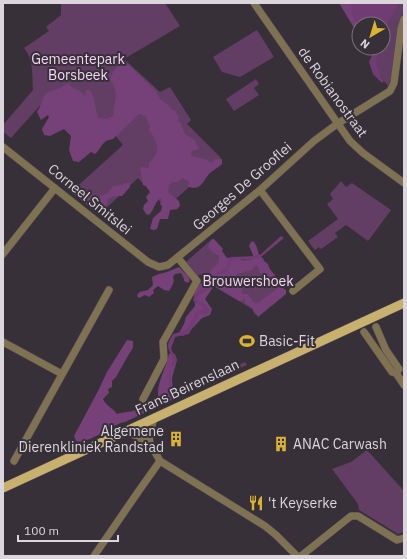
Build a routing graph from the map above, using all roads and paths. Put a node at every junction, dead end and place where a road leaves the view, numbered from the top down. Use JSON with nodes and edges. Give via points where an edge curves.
{"nodes":[{"id":1,"x":254,"y":3,"type":"edge"},
{"id":2,"x":404,"y":19,"type":"edge"},
{"id":3,"x":337,"y":124,"type":"junction"},
{"id":4,"x":3,"y":147,"type":"edge"},
{"id":5,"x":403,"y":181,"type":"edge"},
{"id":6,"x":55,"y":188,"type":"junction"},
{"id":7,"x":260,"y":190,"type":"junction"},
{"id":8,"x":3,"y":254,"type":"edge"},
{"id":9,"x":178,"y":258,"type":"junction"},
{"id":10,"x":164,"y":266,"type":"joint"},
{"id":11,"x":109,"y":290,"type":"dead end"},
{"id":12,"x":293,"y":291,"type":"dead end"},
{"id":13,"x":404,"y":303,"type":"edge"},
{"id":14,"x":376,"y":327,"type":"dead end"},
{"id":15,"x":364,"y":332,"type":"dead end"},
{"id":16,"x":3,"y":342,"type":"edge"},
{"id":17,"x":396,"y":373,"type":"junction"},
{"id":18,"x":62,"y":374,"type":"junction"},
{"id":19,"x":404,"y":385,"type":"edge"},
{"id":20,"x":143,"y":399,"type":"dead end"},
{"id":21,"x":154,"y":418,"type":"junction"},
{"id":22,"x":126,"y":430,"type":"junction"},
{"id":23,"x":150,"y":442,"type":"junction"},
{"id":24,"x":14,"y":461,"type":"dead end"},
{"id":25,"x":160,"y":461,"type":"junction"},
{"id":26,"x":3,"y":488,"type":"edge"},
{"id":27,"x":404,"y":538,"type":"edge"},
{"id":28,"x":94,"y":556,"type":"edge"},
{"id":29,"x":297,"y":556,"type":"edge"},
{"id":30,"x":301,"y":556,"type":"edge"}],
"edges":[{"from":1,"to":3,"type":"street","name":"de Robianostraat"},
{"from":2,"to":3,"type":"street","name":"Georges De Grooflei","via":[[393,87]]},
{"from":3,"to":5,"type":"street","name":"de Robianostraat","via":[[356,147]]},
{"from":3,"to":7,"type":"street","name":"Georges De Grooflei","via":[[314,141]]},
{"from":4,"to":6,"type":"street","name":"Corneel Smitslei"},
{"from":6,"to":8,"type":"street"},
{"from":6,"to":10,"type":"street","name":"Corneel Smitslei","via":[[148,262],[159,267]]},
{"from":7,"to":9,"type":"street","name":"Georges De Grooflei"},
{"from":7,"to":12,"type":"street","via":[[320,269]]},
{"from":9,"to":10,"type":"street","name":"Georges De Grooflei"},
{"from":9,"to":20,"type":"street","via":[[197,281],[163,342],[164,359]]},
{"from":11,"to":18,"type":"street"},
{"from":13,"to":21,"type":"main road","name":"Frans Beirenslaan"},
{"from":14,"to":17,"type":"street","via":[[386,350],[399,369]]},
{"from":15,"to":17,"type":"street","via":[[392,372]]},
{"from":16,"to":18,"type":"street"},
{"from":17,"to":19,"type":"street"},
{"from":18,"to":24,"type":"street"},
{"from":21,"to":22,"type":"main road","name":"Frans Beirenslaan"},
{"from":21,"to":23,"type":"street"},
{"from":22,"to":23,"type":"street"},
{"from":22,"to":26,"type":"main road","name":"Frans Beirenslaan"},
{"from":23,"to":25,"type":"street"},
{"from":25,"to":28,"type":"street"},
{"from":25,"to":29,"type":"street","via":[[265,526]]},
{"from":27,"to":30,"type":"street","via":[[397,540],[354,515]]}]}
